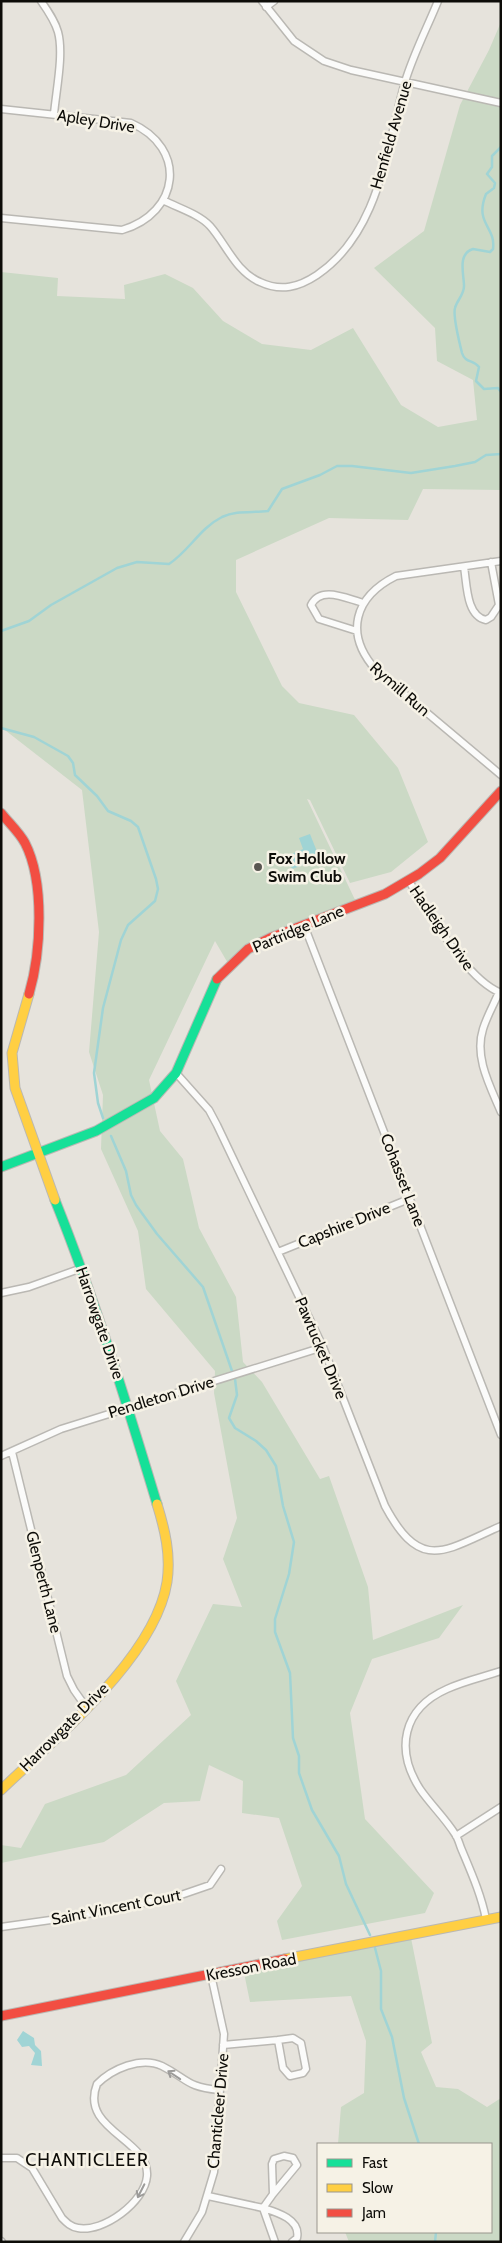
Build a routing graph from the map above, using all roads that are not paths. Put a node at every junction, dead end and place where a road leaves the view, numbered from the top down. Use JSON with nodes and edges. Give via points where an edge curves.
{"nodes":[{"id":1,"x":42,"y":1,"type":"edge"},
{"id":2,"x":274,"y":1,"type":"edge"},
{"id":3,"x":438,"y":1,"type":"edge"},
{"id":4,"x":264,"y":4,"type":"edge"},
{"id":5,"x":406,"y":81,"type":"junction"},
{"id":6,"x":501,"y":103,"type":"edge"},
{"id":7,"x":1,"y":109,"type":"edge"},
{"id":8,"x":54,"y":114,"type":"junction"},
{"id":9,"x":163,"y":200,"type":"junction"},
{"id":10,"x":1,"y":218,"type":"edge"},
{"id":11,"x":501,"y":561,"type":"edge"},
{"id":12,"x":491,"y":562,"type":"junction"},
{"id":13,"x":464,"y":567,"type":"junction"},
{"id":14,"x":364,"y":603,"type":"junction"},
{"id":15,"x":357,"y":631,"type":"junction"},
{"id":16,"x":501,"y":775,"type":"edge"},
{"id":17,"x":501,"y":790,"type":"edge"},
{"id":18,"x":1,"y":813,"type":"edge"},
{"id":19,"x":408,"y":880,"type":"junction"},
{"id":20,"x":304,"y":925,"type":"junction"},
{"id":21,"x":500,"y":993,"type":"edge"},
{"id":22,"x":176,"y":1073,"type":"junction"},
{"id":23,"x":501,"y":1112,"type":"edge"},
{"id":24,"x":37,"y":1154,"type":"junction"},
{"id":25,"x":1,"y":1167,"type":"edge"},
{"id":26,"x":410,"y":1199,"type":"junction"},
{"id":27,"x":278,"y":1252,"type":"junction"},
{"id":28,"x":82,"y":1268,"type":"junction"},
{"id":29,"x":1,"y":1293,"type":"edge"},
{"id":30,"x":323,"y":1347,"type":"junction"},
{"id":31,"x":128,"y":1407,"type":"junction"},
{"id":32,"x":501,"y":1435,"type":"edge"},
{"id":33,"x":12,"y":1452,"type":"junction"},
{"id":34,"x":1,"y":1456,"type":"edge"},
{"id":35,"x":501,"y":1526,"type":"edge"},
{"id":36,"x":501,"y":1671,"type":"edge"},
{"id":37,"x":86,"y":1707,"type":"junction"},
{"id":38,"x":1,"y":1790,"type":"edge"},
{"id":39,"x":501,"y":1807,"type":"edge"},
{"id":40,"x":456,"y":1836,"type":"junction"},
{"id":41,"x":221,"y":1869,"type":"dead end"},
{"id":42,"x":501,"y":1917,"type":"edge"},
{"id":43,"x":486,"y":1919,"type":"junction"},
{"id":44,"x":1,"y":1927,"type":"edge"},
{"id":45,"x":211,"y":1975,"type":"junction"},
{"id":46,"x":1,"y":2016,"type":"edge"},
{"id":47,"x":278,"y":2040,"type":"junction"},
{"id":48,"x":223,"y":2045,"type":"junction"},
{"id":49,"x":219,"y":2090,"type":"junction"},
{"id":50,"x":1,"y":2158,"type":"edge"},
{"id":51,"x":273,"y":2194,"type":"junction"},
{"id":52,"x":208,"y":2196,"type":"junction"},
{"id":53,"x":262,"y":2208,"type":"junction"},
{"id":54,"x":184,"y":2242,"type":"edge"},
{"id":55,"x":274,"y":2242,"type":"edge"},
{"id":56,"x":292,"y":2242,"type":"edge"}],
"edges":[{"from":1,"to":8,"type":"street","via":[[59,34]]},
{"from":2,"to":4,"type":"street"},
{"from":3,"to":5,"type":"street","name":"Henfield Avenue"},
{"from":4,"to":5,"type":"street","via":[[294,41],[324,61]]},
{"from":5,"to":6,"type":"street"},
{"from":5,"to":9,"type":"street","name":"Henfield Avenue","via":[[386,164],[364,218],[340,253],[307,282],[292,288],[280,288],[260,282],[248,275],[204,221]]},
{"from":7,"to":8,"type":"street","name":"Apley Drive"},
{"from":8,"to":9,"type":"street","name":"Apley Drive","via":[[131,123],[144,129],[166,153],[169,163],[168,190]]},
{"from":9,"to":10,"type":"street","name":"Apley Drive","via":[[151,216],[122,230]]},
{"from":11,"to":12,"type":"street","name":"Rymill Run"},
{"from":12,"to":13,"type":"street","name":"Rymill Run"},
{"from":12,"to":13,"type":"street","via":[[499,605],[486,620],[475,615],[472,608]]},
{"from":13,"to":14,"type":"street","name":"Rymill Run","via":[[396,576],[383,582]]},
{"from":14,"to":15,"type":"street","name":"Rymill Run","via":[[356,621]]},
{"from":14,"to":15,"type":"street","via":[[328,594],[320,595],[311,606],[319,619]]},
{"from":15,"to":16,"type":"street","name":"Rymill Run","via":[[366,659],[376,670]]},
{"from":17,"to":19,"type":"street","name":"Partridge Lane","via":[[440,858]]},
{"from":18,"to":24,"type":"street","name":"Harrowgate Drive","via":[[24,842],[33,864],[38,901],[35,973],[12,1053],[15,1088]]},
{"from":19,"to":20,"type":"street","name":"Partridge Lane","via":[[385,894]]},
{"from":19,"to":21,"type":"street","name":"Hadleigh Drive","via":[[466,965],[478,979]]},
{"from":20,"to":22,"type":"street","name":"Partridge Lane","via":[[248,949],[228,965],[216,980]]},
{"from":20,"to":26,"type":"street","name":"Cohasset Lane"},
{"from":21,"to":23,"type":"street","via":[[483,1029],[480,1044],[486,1077]]},
{"from":22,"to":24,"type":"street","name":"Partridge Lane","via":[[154,1098],[138,1109],[96,1131]]},
{"from":22,"to":27,"type":"street","name":"Pawtucket Drive","via":[[213,1118]]},
{"from":24,"to":25,"type":"street","name":"Partridge Lane"},
{"from":24,"to":28,"type":"street","name":"Harrowgate Drive"},
{"from":26,"to":27,"type":"street","name":"Capshire Drive"},
{"from":26,"to":32,"type":"street","name":"Cohasset Lane"},
{"from":27,"to":30,"type":"street","name":"Pawtucket Drive"},
{"from":28,"to":29,"type":"street","via":[[29,1287]]},
{"from":28,"to":31,"type":"street","name":"Harrowgate Drive"},
{"from":30,"to":31,"type":"street","name":"Pendleton Drive"},
{"from":30,"to":35,"type":"street","name":"Pawtucket Drive","via":[[385,1506],[408,1540],[424,1550],[444,1551]]},
{"from":31,"to":33,"type":"street","name":"Pendleton Drive","via":[[61,1429]]},
{"from":31,"to":37,"type":"street","name":"Harrowgate Drive","via":[[166,1533],[170,1558],[159,1610],[137,1650]]},
{"from":33,"to":34,"type":"street","name":"Pendleton Drive"},
{"from":33,"to":37,"type":"street","name":"Glenperth Lane","via":[[67,1676]]},
{"from":36,"to":40,"type":"street","via":[[446,1689],[416,1713],[406,1732],[406,1758],[410,1772]]},
{"from":37,"to":38,"type":"street","name":"Harrowgate Drive"},
{"from":39,"to":40,"type":"street"},
{"from":40,"to":43,"type":"street","via":[[474,1878]]},
{"from":41,"to":44,"type":"street","name":"Saint Vincent Court","via":[[210,1885],[178,1896]]},
{"from":42,"to":43,"type":"street","name":"Kresson Road"},
{"from":43,"to":45,"type":"street","name":"Kresson Road"},
{"from":45,"to":46,"type":"street","name":"Kresson Road"},
{"from":45,"to":48,"type":"street","name":"Chanticleer Drive","via":[[222,2018]]},
{"from":47,"to":47,"type":"street","via":[[293,2038],[301,2043],[306,2069],[303,2073],[290,2076],[283,2068]]},
{"from":47,"to":48,"type":"street"},
{"from":48,"to":49,"type":"street","name":"Chanticleer Drive"},
{"from":49,"to":50,"type":"street","one_way":true,"via":[[195,2087],[161,2066],[148,2064],[114,2070],[97,2084],[96,2110],[110,2129],[141,2158],[147,2177],[143,2190],[128,2208],[90,2228],[69,2225],[62,2218],[32,2168],[17,2158]]},
{"from":49,"to":52,"type":"street","name":"Chanticleer Drive","via":[[214,2172]]},
{"from":51,"to":51,"type":"street","via":[[297,2164],[293,2158],[274,2159]]},
{"from":51,"to":53,"type":"street"},
{"from":52,"to":53,"type":"street"},
{"from":52,"to":54,"type":"street","name":"Chanticleer Drive"},
{"from":53,"to":55,"type":"street"},
{"from":53,"to":56,"type":"street","via":[[288,2218],[297,2228],[297,2238]]}]}
